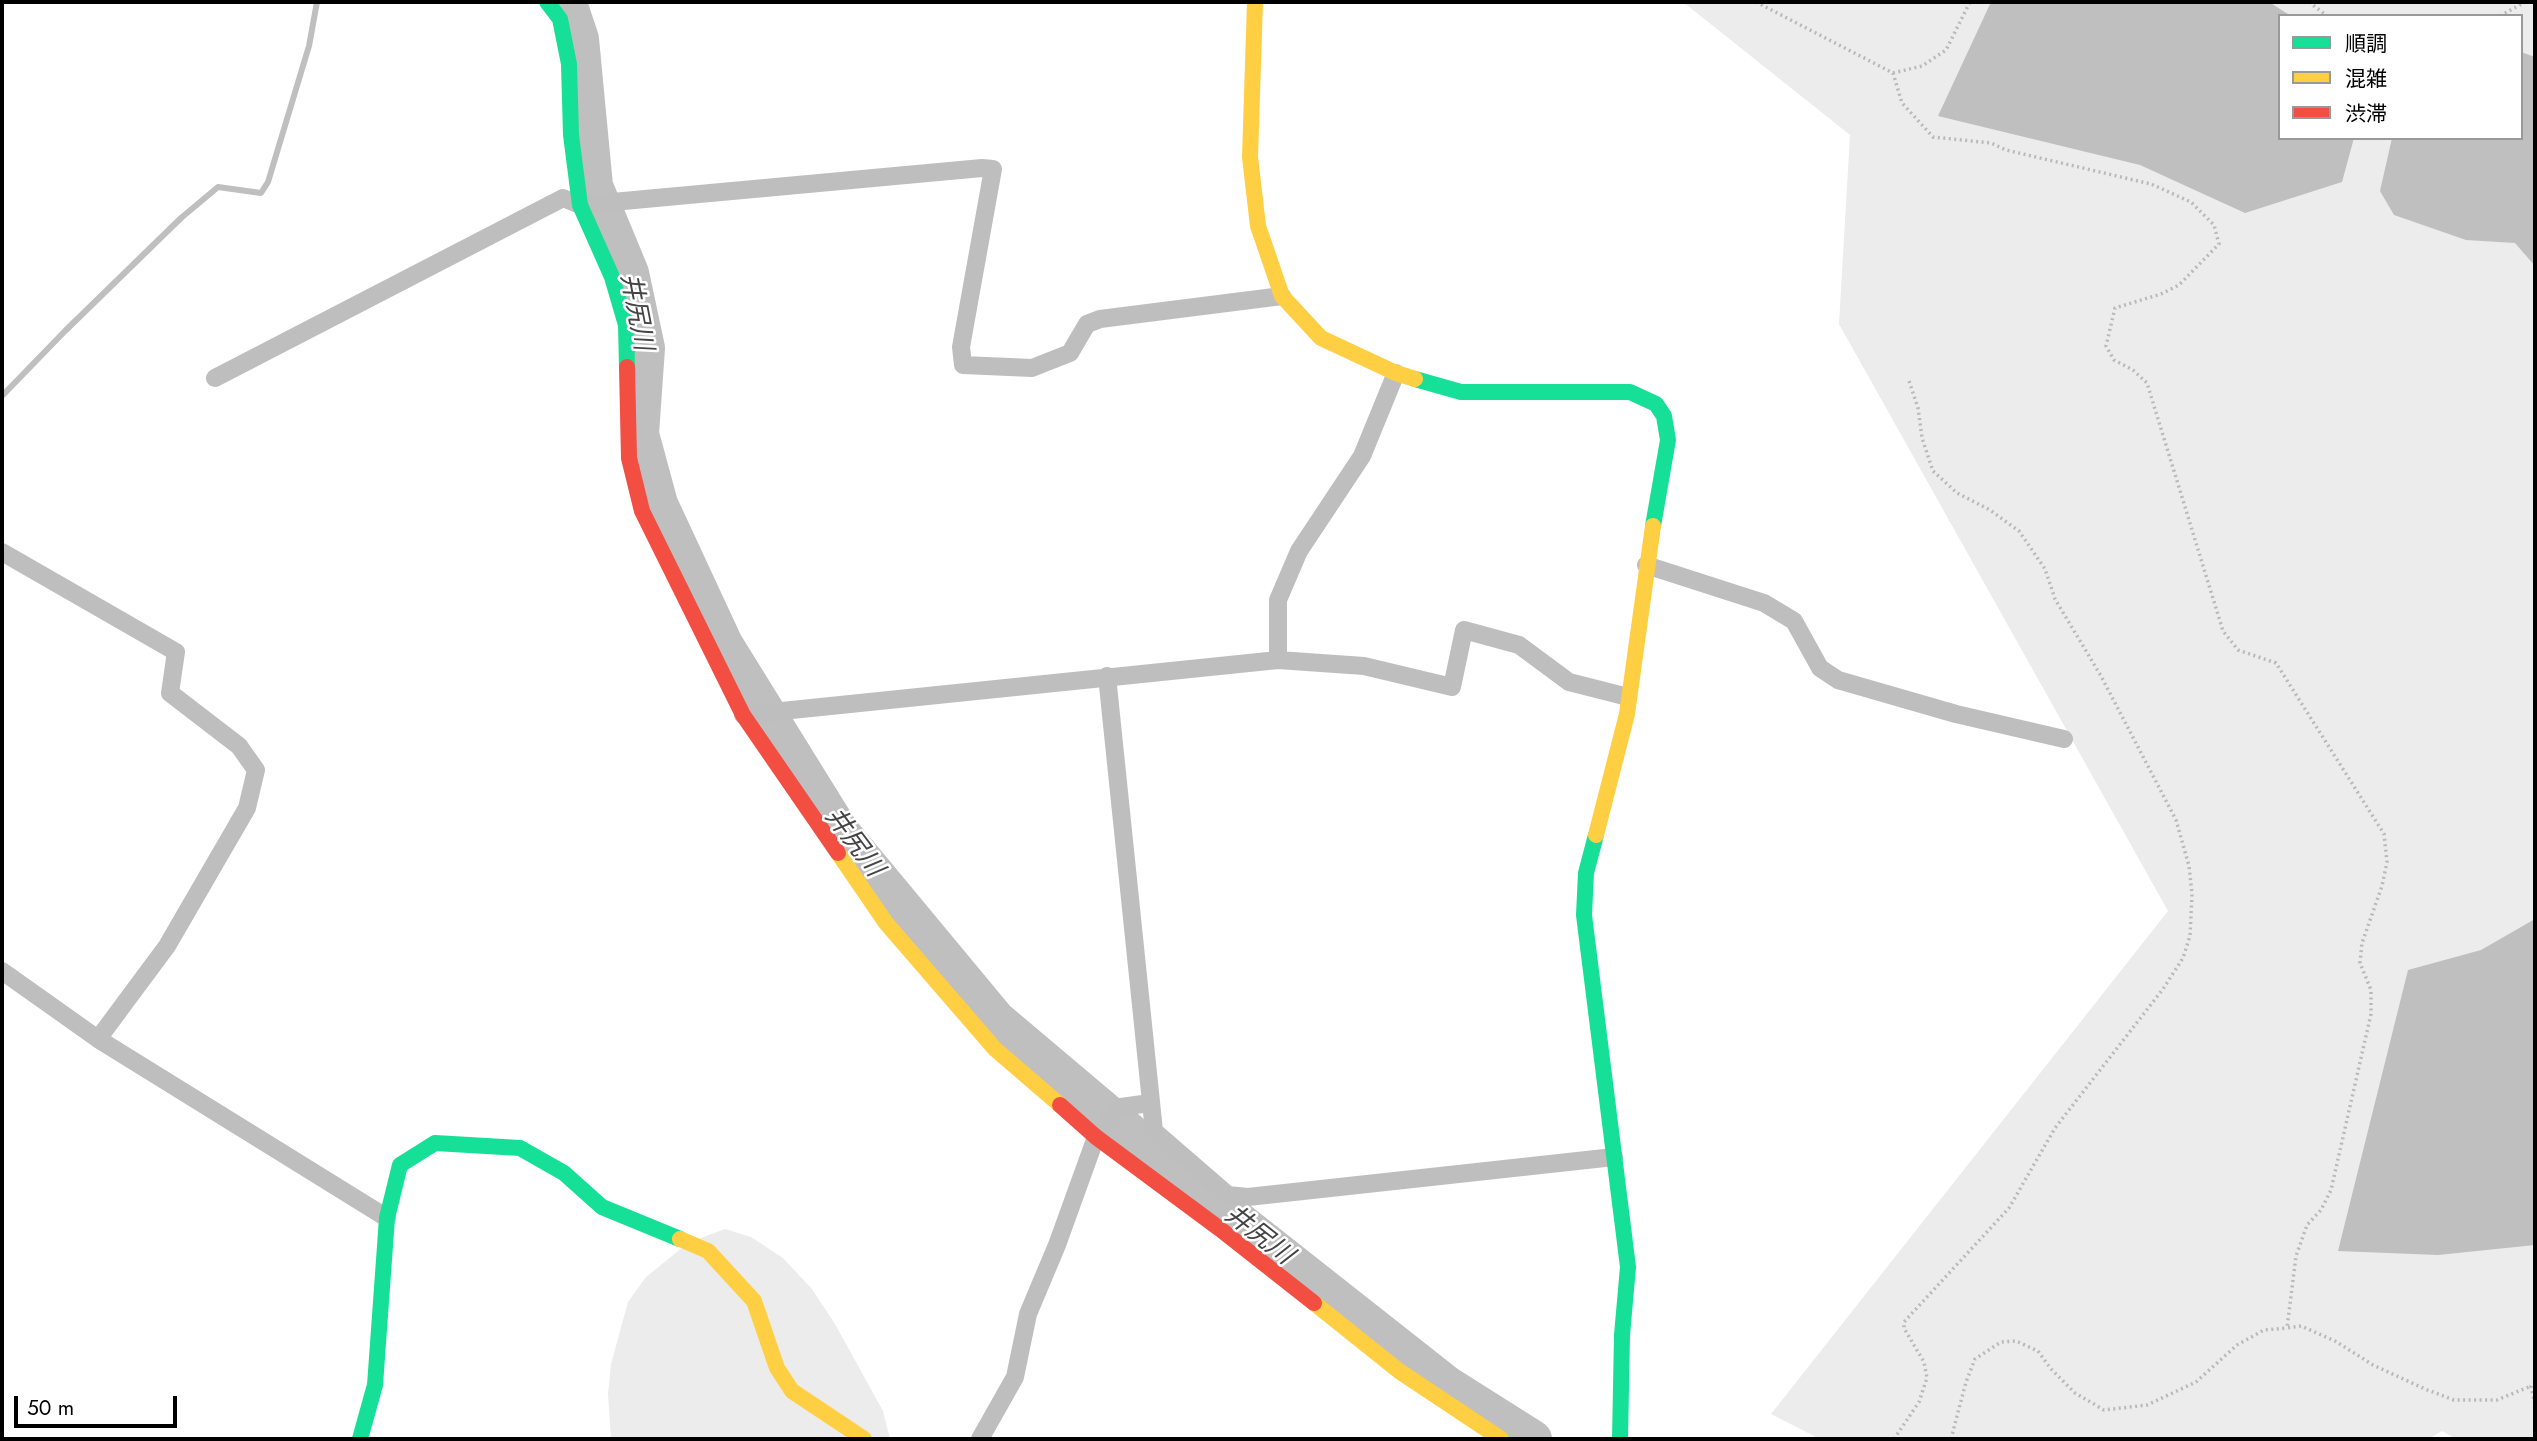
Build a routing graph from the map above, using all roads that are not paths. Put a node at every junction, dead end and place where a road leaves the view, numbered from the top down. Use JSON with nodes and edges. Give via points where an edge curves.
{"nodes":[{"id":1,"x":547,"y":2,"type":"edge"},
{"id":2,"x":1255,"y":2,"type":"edge"},
{"id":3,"x":580,"y":205,"type":"junction"},
{"id":4,"x":1282,"y":296,"type":"junction"},
{"id":5,"x":1395,"y":373,"type":"junction"},
{"id":6,"x":215,"y":378,"type":"dead end"},
{"id":7,"x":2,"y":552,"type":"edge"},
{"id":8,"x":1646,"y":565,"type":"junction"},
{"id":9,"x":1278,"y":660,"type":"junction"},
{"id":10,"x":1107,"y":676,"type":"junction"},
{"id":11,"x":1629,"y":697,"type":"junction"},
{"id":12,"x":743,"y":715,"type":"junction"},
{"id":13,"x":2064,"y":739,"type":"dead end"},
{"id":14,"x":2,"y":971,"type":"edge"},
{"id":15,"x":98,"y":1039,"type":"junction"},
{"id":16,"x":1150,"y":1103,"type":"junction"},
{"id":17,"x":1096,"y":1137,"type":"junction"},
{"id":18,"x":1614,"y":1157,"type":"junction"},
{"id":19,"x":387,"y":1218,"type":"junction"},
{"id":20,"x":360,"y":1439,"type":"edge"},
{"id":21,"x":864,"y":1439,"type":"edge"},
{"id":22,"x":980,"y":1439,"type":"edge"},
{"id":23,"x":1501,"y":1439,"type":"edge"},
{"id":24,"x":1620,"y":1439,"type":"edge"}],
"edges":[{"from":1,"to":3,"type":"street","via":[[560,19],[569,64],[571,135]]},
{"from":2,"to":4,"type":"street","via":[[1250,157],[1258,226]]},
{"from":3,"to":4,"type":"street","via":[[993,169],[961,347],[963,365],[1032,368],[1070,353],[1087,324],[1100,319]]},
{"from":3,"to":6,"type":"street","via":[[563,198]]},
{"from":3,"to":12,"type":"street","via":[[612,277],[625,325],[629,458],[642,511]]},
{"from":4,"to":5,"type":"street","via":[[1321,338]]},
{"from":5,"to":8,"type":"street","via":[[1461,392],[1630,392],[1656,404],[1664,416],[1668,440]]},
{"from":5,"to":9,"type":"street","via":[[1362,456],[1299,551],[1278,600]]},
{"from":7,"to":15,"type":"street","via":[[176,652],[170,693],[239,746],[256,770],[247,808],[167,946]]},
{"from":8,"to":11,"type":"street"},
{"from":8,"to":13,"type":"street","via":[[1764,603],[1794,621],[1820,668],[1838,680]]},
{"from":9,"to":10,"type":"street"},
{"from":9,"to":11,"type":"street","via":[[1364,666],[1452,687],[1464,629],[1520,645],[1569,682]]},
{"from":10,"to":12,"type":"street"},
{"from":10,"to":16,"type":"street"},
{"from":11,"to":18,"type":"street","via":[[1586,873],[1584,915]]},
{"from":12,"to":17,"type":"street","via":[[886,923],[995,1049]]},
{"from":14,"to":15,"type":"street"},
{"from":15,"to":19,"type":"street"},
{"from":16,"to":17,"type":"street","via":[[1121,1107]]},
{"from":16,"to":18,"type":"street","via":[[1154,1131],[1228,1195],[1248,1197]]},
{"from":17,"to":22,"type":"street","via":[[1028,1314],[1015,1377]]},
{"from":17,"to":23,"type":"street","via":[[1220,1228],[1399,1371]]},
{"from":18,"to":24,"type":"street","via":[[1628,1267]]},
{"from":19,"to":20,"type":"street","via":[[375,1385]]},
{"from":19,"to":21,"type":"street","via":[[400,1166],[435,1143],[520,1149],[564,1173],[602,1207],[708,1251],[754,1301],[777,1368],[792,1391]]}]}
